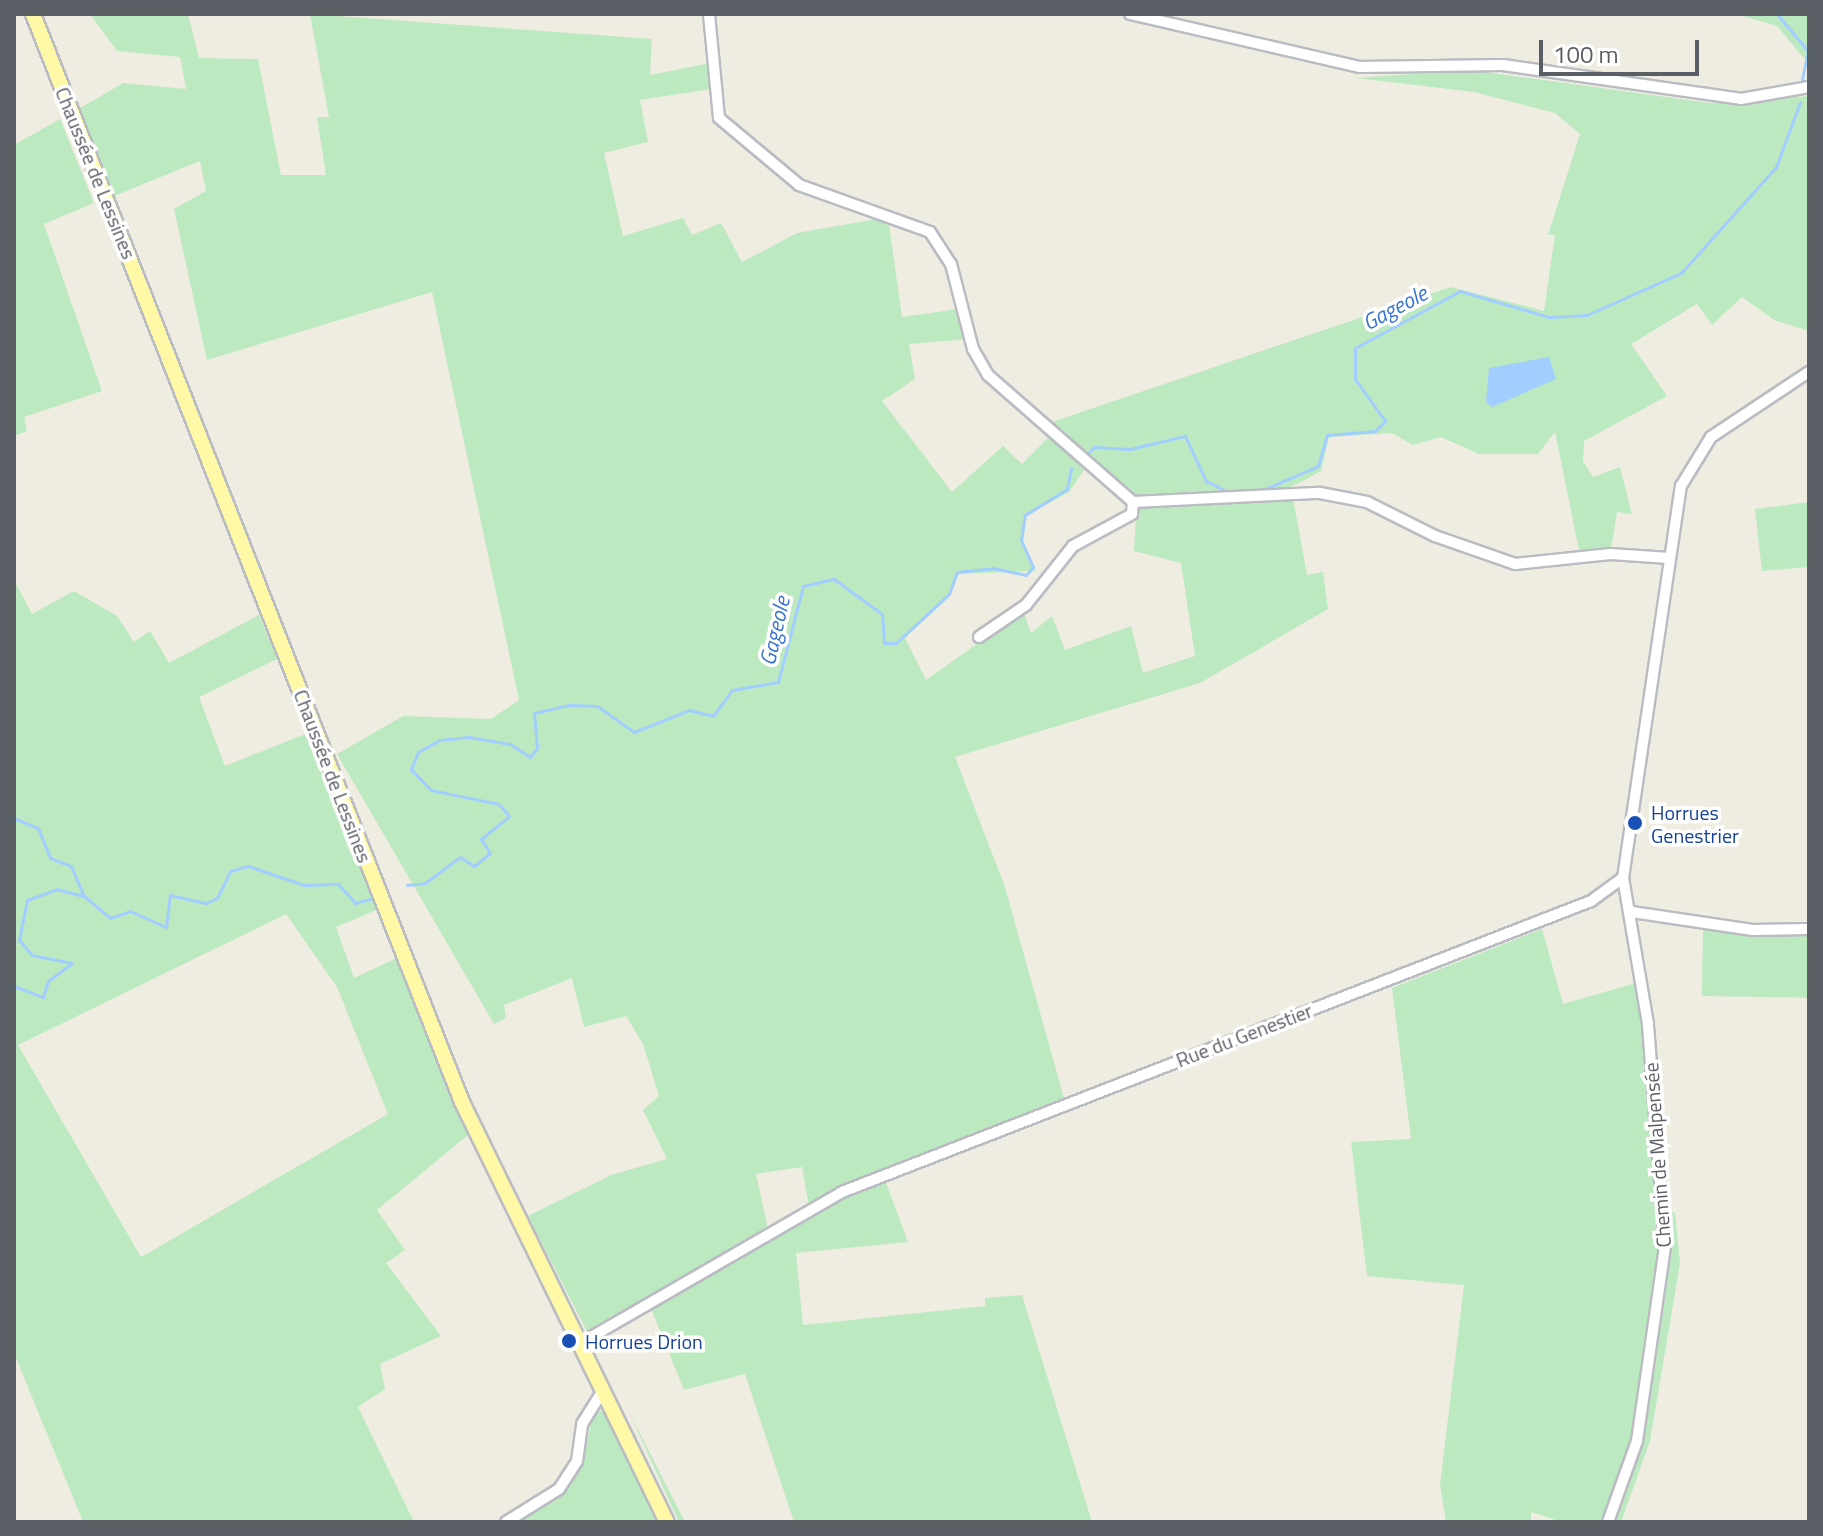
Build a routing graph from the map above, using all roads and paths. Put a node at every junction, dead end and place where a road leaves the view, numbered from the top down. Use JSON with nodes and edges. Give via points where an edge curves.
{"nodes":[{"id":1,"x":33,"y":14,"type":"edge"},
{"id":2,"x":709,"y":14,"type":"edge"},
{"id":3,"x":1130,"y":14,"type":"edge"},
{"id":4,"x":1809,"y":87,"type":"edge"},
{"id":5,"x":1809,"y":372,"type":"edge"},
{"id":6,"x":1133,"y":502,"type":"junction"},
{"id":7,"x":1670,"y":558,"type":"junction"},
{"id":8,"x":979,"y":637,"type":"dead end"},
{"id":9,"x":1623,"y":878,"type":"junction"},
{"id":10,"x":1632,"y":912,"type":"junction"},
{"id":11,"x":1809,"y":929,"type":"edge"},
{"id":12,"x":579,"y":1344,"type":"junction"},
{"id":13,"x":602,"y":1392,"type":"junction"},
{"id":14,"x":506,"y":1522,"type":"edge"},
{"id":15,"x":667,"y":1522,"type":"edge"},
{"id":16,"x":1608,"y":1522,"type":"edge"}],
"edges":[{"from":1,"to":12,"type":"main road","name":"Chaussée de Lessines","via":[[462,1102]]},
{"from":2,"to":6,"type":"street","via":[[719,118],[809,190],[909,219],[930,232],[951,264],[973,349],[988,375]]},
{"from":3,"to":4,"type":"street","via":[[1359,67],[1503,65],[1741,99]]},
{"from":5,"to":7,"type":"street","via":[[1702,447],[1681,486]]},
{"from":6,"to":7,"type":"street","via":[[1320,493],[1367,502],[1435,536],[1515,564],[1610,554]]},
{"from":6,"to":8,"type":"street","via":[[1132,514],[1073,546],[1026,605]]},
{"from":7,"to":9,"type":"street"},
{"from":9,"to":10,"type":"street","name":"Chemin de Malpensée"},
{"from":9,"to":12,"type":"street","name":"Rue du Genestier","via":[[1591,901],[842,1192]]},
{"from":10,"to":11,"type":"street","via":[[1753,930]]},
{"from":10,"to":16,"type":"street","name":"Chemin de Malpensée","via":[[1658,1112],[1665,1246],[1637,1441]]},
{"from":12,"to":13,"type":"main road","name":"Chaussée de Lessines"},
{"from":13,"to":14,"type":"street","via":[[582,1424],[577,1461],[559,1489]]},
{"from":13,"to":15,"type":"main road","name":"Chaussée de Lessines"}]}
